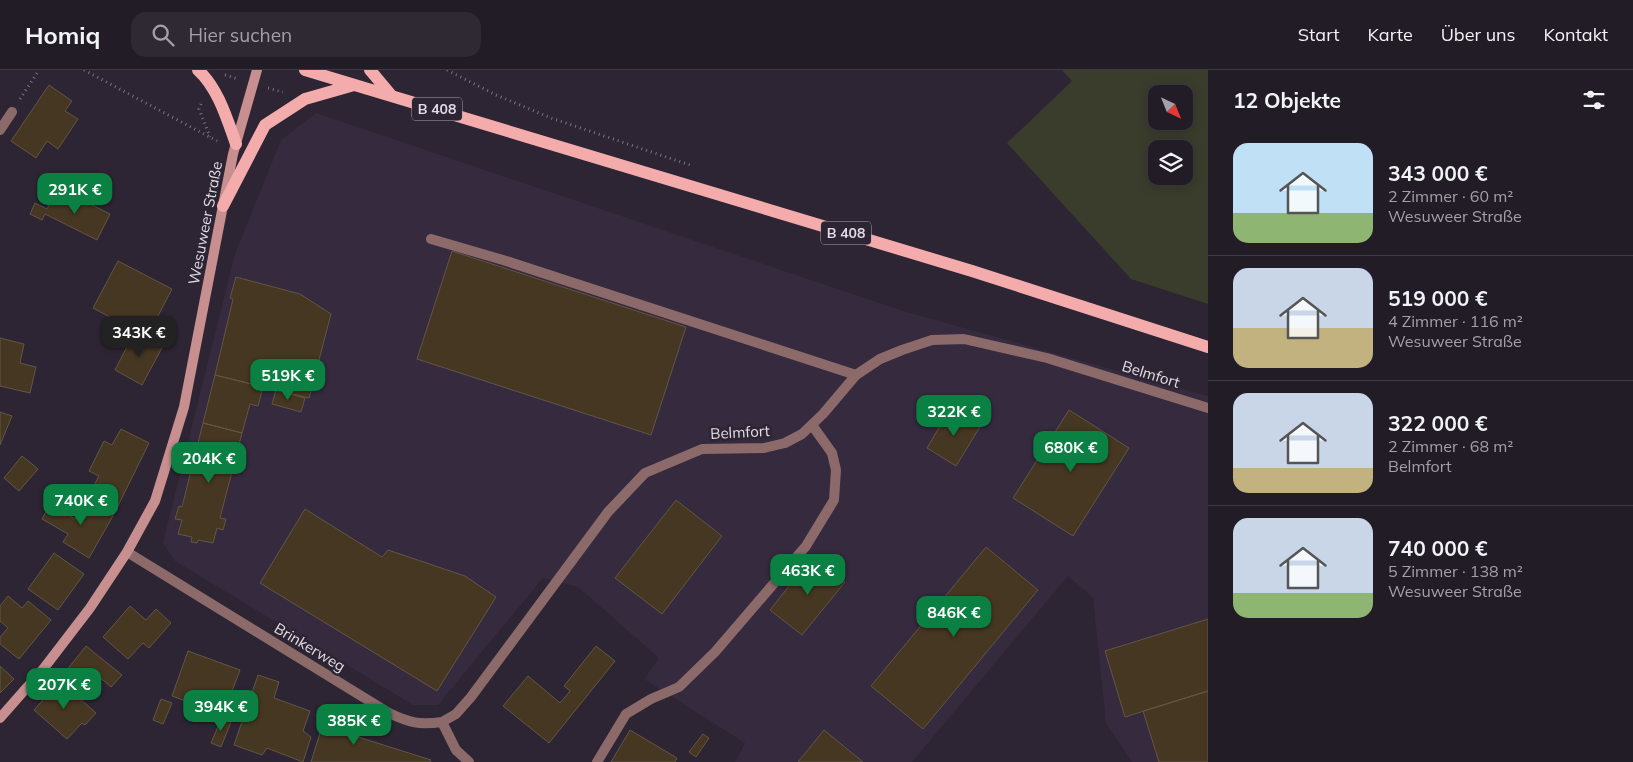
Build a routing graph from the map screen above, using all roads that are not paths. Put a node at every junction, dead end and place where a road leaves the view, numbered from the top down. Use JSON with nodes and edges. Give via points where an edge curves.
{"nodes":[{"id":1,"x":198,"y":70,"type":"edge"},
{"id":2,"x":257,"y":70,"type":"edge"},
{"id":3,"x":305,"y":70,"type":"edge"},
{"id":4,"x":370,"y":70,"type":"edge"},
{"id":5,"x":355,"y":85,"type":"junction"},
{"id":6,"x":391,"y":95,"type":"junction"},
{"id":7,"x":12,"y":112,"type":"road end"},
{"id":8,"x":0,"y":130,"type":"edge"},
{"id":9,"x":235,"y":149,"type":"junction"},
{"id":10,"x":223,"y":206,"type":"junction"},
{"id":11,"x":432,"y":239,"type":"dead end"},
{"id":12,"x":1208,"y":347,"type":"edge"},
{"id":13,"x":856,"y":376,"type":"junction"},
{"id":14,"x":1208,"y":408,"type":"edge"},
{"id":15,"x":812,"y":425,"type":"junction"},
{"id":16,"x":126,"y":552,"type":"junction"},
{"id":17,"x":0,"y":718,"type":"edge"},
{"id":18,"x":442,"y":722,"type":"junction"},
{"id":19,"x":469,"y":762,"type":"edge"},
{"id":20,"x":597,"y":762,"type":"edge"}],
"edges":[{"from":1,"to":9,"type":"main road","via":[[206,77],[225,113]]},
{"from":2,"to":9,"type":"main road","name":"Wesuweer Straße"},
{"from":3,"to":5,"type":"main road","number":"B 408"},
{"from":4,"to":6,"type":"main road"},
{"from":5,"to":6,"type":"main road","number":"B 408"},
{"from":5,"to":10,"type":"main road","via":[[305,99],[265,125]]},
{"from":6,"to":12,"type":"main road","number":"B 408","via":[[972,271]]},
{"from":7,"to":8,"type":"street"},
{"from":9,"to":10,"type":"main road","name":"Wesuweer Straße"},
{"from":10,"to":16,"type":"main road","name":"Wesuweer Straße","via":[[184,407],[171,455],[155,501]]},
{"from":11,"to":13,"type":"street"},
{"from":13,"to":14,"type":"street","name":"Belmfort","via":[[902,350],[932,340],[964,339],[1046,358]]},
{"from":13,"to":15,"type":"street","name":"Belmfort"},
{"from":15,"to":18,"type":"street","name":"Belmfort","via":[[785,444],[764,448],[702,449],[644,473],[608,512],[471,697],[456,714]]},
{"from":15,"to":20,"type":"street","via":[[832,453],[836,478],[834,500],[806,546],[715,652],[679,687],[626,714]]},
{"from":16,"to":17,"type":"main road","name":"Wesuweer Straße","via":[[90,608]]},
{"from":16,"to":18,"type":"street","name":"Brinkerweg","via":[[389,713],[408,722]]},
{"from":18,"to":19,"type":"street","via":[[456,750]]}]}
